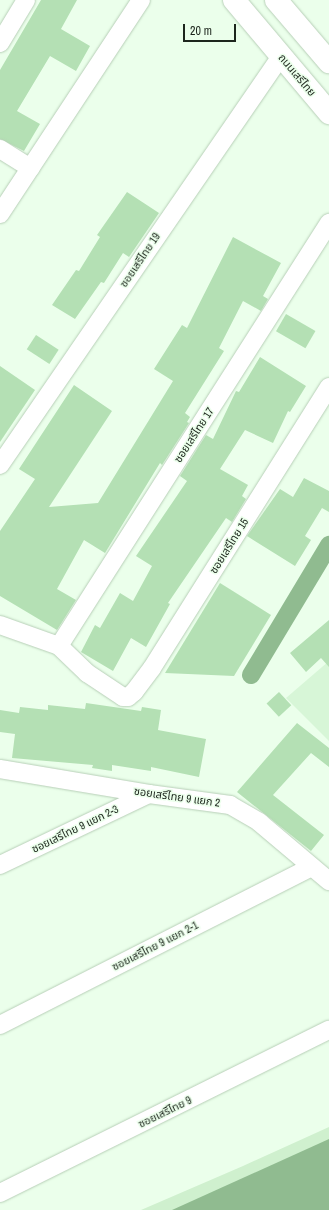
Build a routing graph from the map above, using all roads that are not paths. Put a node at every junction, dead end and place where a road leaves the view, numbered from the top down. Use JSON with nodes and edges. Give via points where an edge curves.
{"nodes":[{"id":1,"x":26,"y":0,"type":"edge"},
{"id":2,"x":141,"y":0,"type":"edge"},
{"id":3,"x":234,"y":0,"type":"edge"},
{"id":4,"x":276,"y":0,"type":"edge"},
{"id":5,"x":0,"y":43,"type":"edge"},
{"id":6,"x":281,"y":56,"type":"junction"},
{"id":7,"x":329,"y":62,"type":"edge"},
{"id":8,"x":329,"y":113,"type":"edge"},
{"id":9,"x":0,"y":149,"type":"edge"},
{"id":10,"x":31,"y":168,"type":"junction"},
{"id":11,"x":0,"y":214,"type":"edge"},
{"id":12,"x":329,"y":223,"type":"edge"},
{"id":13,"x":329,"y":387,"type":"edge"},
{"id":14,"x":0,"y":465,"type":"edge"},
{"id":15,"x":0,"y":625,"type":"edge"},
{"id":16,"x":59,"y":646,"type":"junction"},
{"id":17,"x":0,"y":769,"type":"edge"},
{"id":18,"x":150,"y":794,"type":"junction"},
{"id":19,"x":0,"y":865,"type":"edge"},
{"id":20,"x":311,"y":866,"type":"junction"},
{"id":21,"x":329,"y":881,"type":"edge"},
{"id":22,"x":0,"y":1025,"type":"edge"},
{"id":23,"x":329,"y":1030,"type":"edge"},
{"id":24,"x":0,"y":1193,"type":"edge"}],
"edges":[{"from":1,"to":5,"type":"street"},
{"from":2,"to":10,"type":"street"},
{"from":3,"to":6,"type":"main road","name":"ถนนเสรีไทย"},
{"from":4,"to":7,"type":"main road"},
{"from":6,"to":8,"type":"main road","name":"ถนนเสรีไทย"},
{"from":6,"to":14,"type":"street","name":"ซอยเสรีไทย 19"},
{"from":9,"to":10,"type":"street"},
{"from":10,"to":11,"type":"street"},
{"from":12,"to":16,"type":"street","name":"ซอยเสรีไทย 17"},
{"from":13,"to":16,"type":"street","name":"ซอยเสรีไทย 15","via":[[152,668],[134,692],[128,697],[123,697],[87,673]]},
{"from":15,"to":16,"type":"street"},
{"from":17,"to":18,"type":"street","name":"ซอยเสรีไทย 9 แยก 2"},
{"from":18,"to":19,"type":"street","name":"ซอยเสรีไทย 9 แยก 2-3"},
{"from":18,"to":20,"type":"street","name":"ซอยเสรีไทย 9 แยก 2","via":[[230,805],[259,822]]},
{"from":20,"to":21,"type":"street","name":"ซอยเสรีไทย 9 แยก 2"},
{"from":20,"to":22,"type":"street","name":"ซอยเสรีไทย 9 แยก 2-1"},
{"from":23,"to":24,"type":"street","name":"ซอยเสรีไทย 9"}]}
